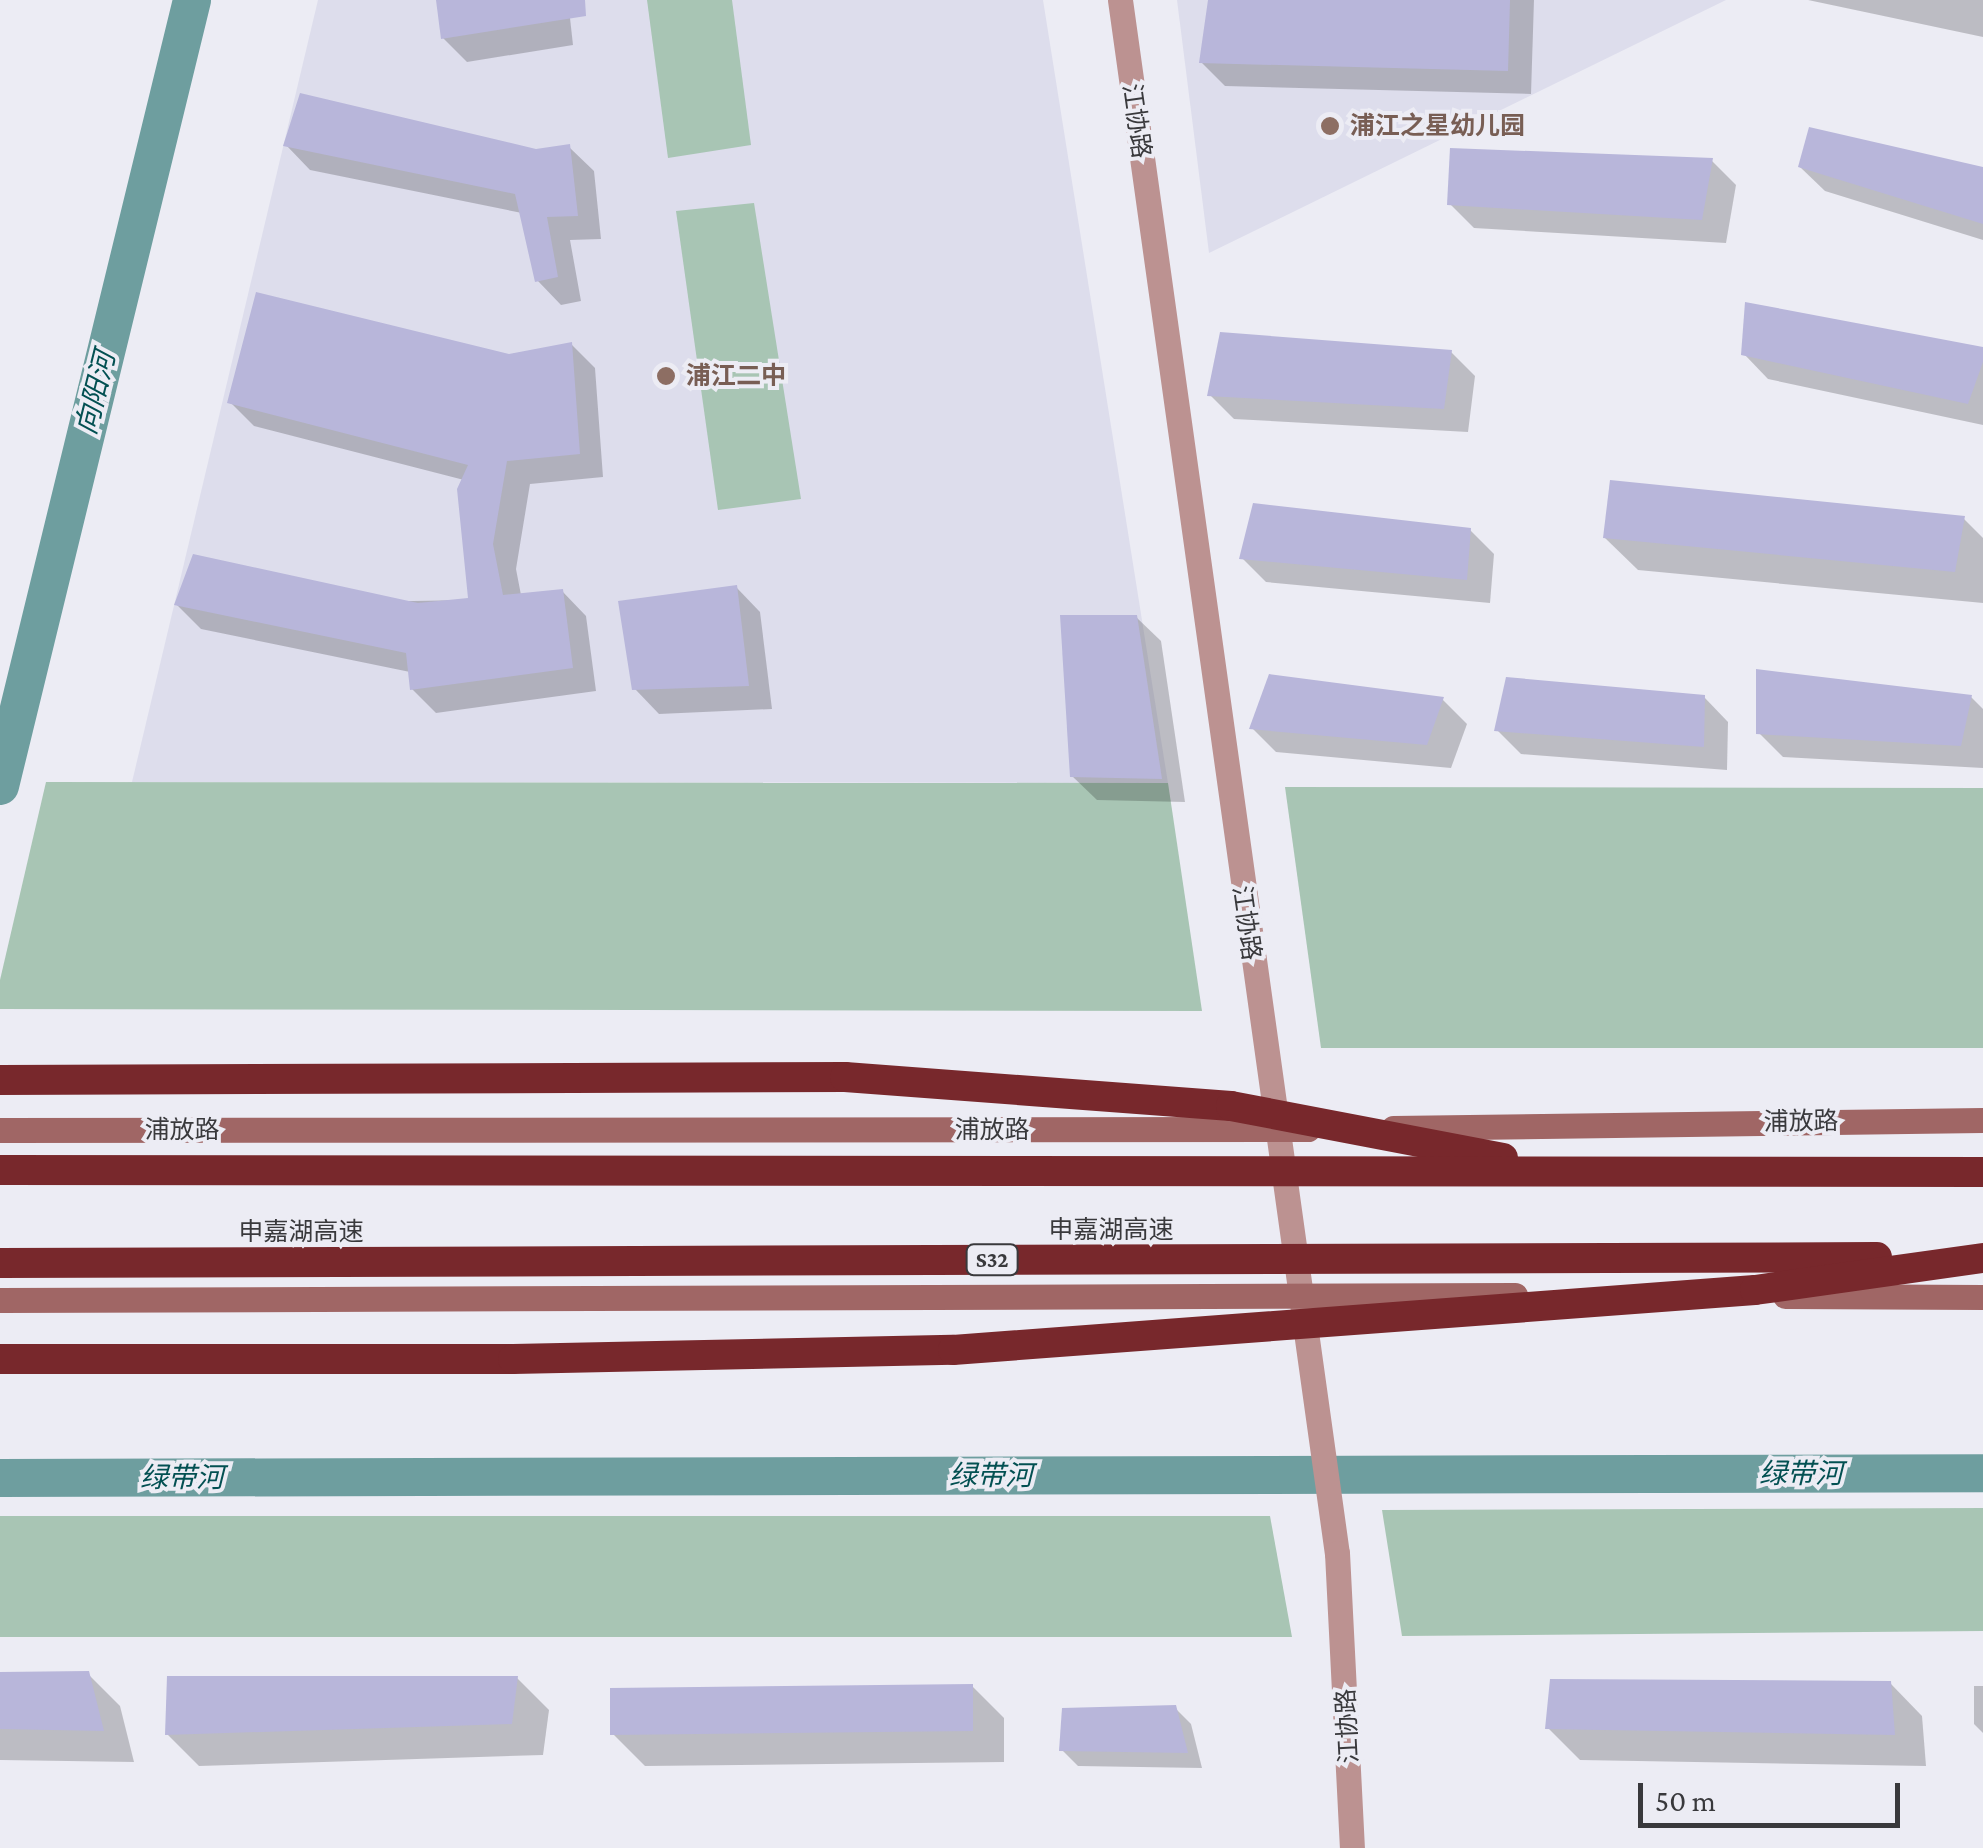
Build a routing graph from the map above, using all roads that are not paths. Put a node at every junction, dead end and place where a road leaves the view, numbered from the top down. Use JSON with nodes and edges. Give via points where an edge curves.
{"nodes":[{"id":1,"x":1120,"y":0,"type":"edge"},
{"id":2,"x":0,"y":1080,"type":"edge"},
{"id":3,"x":1983,"y":1120,"type":"edge"},
{"id":4,"x":0,"y":1130,"type":"edge"},
{"id":5,"x":1275,"y":1130,"type":"junction"},
{"id":6,"x":0,"y":1170,"type":"edge"},
{"id":7,"x":1575,"y":1172,"type":"junction"},
{"id":8,"x":1983,"y":1172,"type":"edge"},
{"id":9,"x":1983,"y":1258,"type":"edge"},
{"id":10,"x":0,"y":1263,"type":"edge"},
{"id":11,"x":1301,"y":1295,"type":"junction"},
{"id":12,"x":1983,"y":1297,"type":"edge"},
{"id":13,"x":0,"y":1300,"type":"edge"},
{"id":14,"x":0,"y":1359,"type":"edge"},
{"id":15,"x":1352,"y":1848,"type":"edge"}],
"edges":[{"from":1,"to":5,"type":"street","name":"江协路"},
{"from":2,"to":7,"type":"highway","bridge":true,"via":[[845,1077],[1231,1106]]},
{"from":3,"to":5,"type":"main road","name":"浦放路"},
{"from":4,"to":5,"type":"main road","name":"浦放路"},
{"from":5,"to":11,"type":"street","name":"江协路"},
{"from":6,"to":7,"type":"highway","bridge":true},
{"from":7,"to":8,"type":"highway","bridge":true},
{"from":9,"to":10,"type":"highway","name":"申嘉湖高速","number":"S32","bridge":true},
{"from":9,"to":14,"type":"highway","bridge":true,"via":[[1755,1290],[953,1350],[513,1360]]},
{"from":11,"to":12,"type":"main road"},
{"from":11,"to":13,"type":"main road"},
{"from":11,"to":15,"type":"street","name":"江协路","via":[[1337,1554]]}]}
